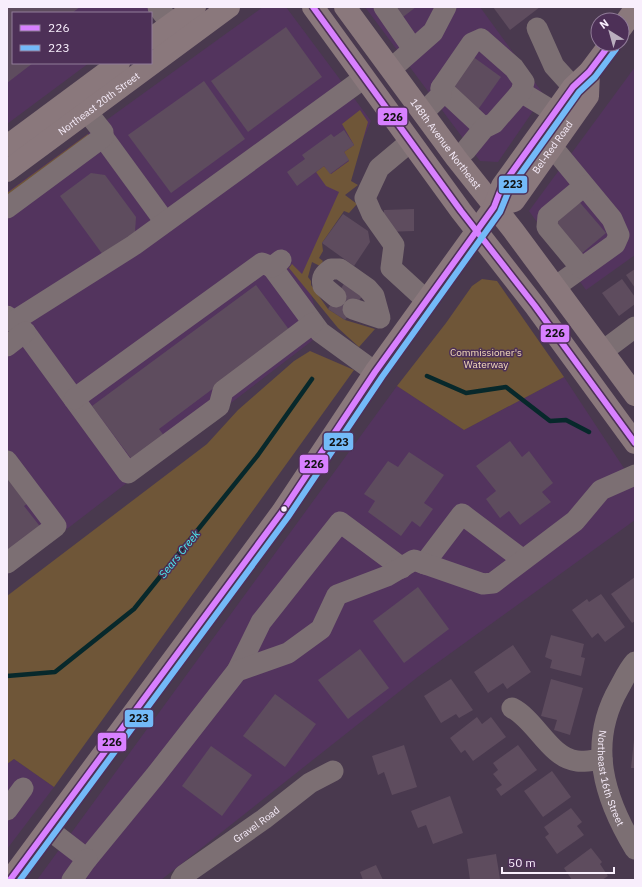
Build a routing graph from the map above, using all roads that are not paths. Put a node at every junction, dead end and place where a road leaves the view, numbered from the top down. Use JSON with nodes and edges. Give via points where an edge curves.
{"nodes":[{"id":1,"x":195,"y":7,"type":"edge"},
{"id":2,"x":229,"y":7,"type":"edge"},
{"id":3,"x":313,"y":7,"type":"edge"},
{"id":4,"x":345,"y":7,"type":"edge"},
{"id":5,"x":384,"y":7,"type":"edge"},
{"id":6,"x":446,"y":7,"type":"edge"},
{"id":7,"x":165,"y":16,"type":"edge"},
{"id":8,"x":537,"y":28,"type":"dead end"},
{"id":9,"x":152,"y":37,"type":"edge"},
{"id":10,"x":413,"y":49,"type":"junction"},
{"id":11,"x":604,"y":52,"type":"edge"},
{"id":12,"x":118,"y":64,"type":"edge"},
{"id":13,"x":152,"y":64,"type":"edge"},
{"id":14,"x":152,"y":64,"type":"edge"},
{"id":15,"x":390,"y":69,"type":"junction"},
{"id":16,"x":589,"y":72,"type":"junction"},
{"id":17,"x":364,"y":78,"type":"junction"},
{"id":18,"x":573,"y":87,"type":"junction"},
{"id":19,"x":441,"y":88,"type":"junction"},
{"id":20,"x":521,"y":92,"type":"junction"},
{"id":21,"x":87,"y":112,"type":"junction"},
{"id":22,"x":554,"y":112,"type":"junction"},
{"id":23,"x":423,"y":113,"type":"junction"},
{"id":24,"x":484,"y":128,"type":"junction"},
{"id":25,"x":103,"y":137,"type":"junction"},
{"id":26,"x":410,"y":142,"type":"junction"},
{"id":27,"x":7,"y":146,"type":"edge"},
{"id":28,"x":550,"y":150,"type":"junction"},
{"id":29,"x":456,"y":158,"type":"junction"},
{"id":30,"x":7,"y":172,"type":"edge"},
{"id":31,"x":584,"y":186,"type":"junction"},
{"id":32,"x":7,"y":208,"type":"edge"},
{"id":33,"x":494,"y":208,"type":"junction"},
{"id":34,"x":165,"y":222,"type":"junction"},
{"id":35,"x":476,"y":232,"type":"junction"},
{"id":36,"x":581,"y":268,"type":"junction"},
{"id":37,"x":555,"y":287,"type":"junction"},
{"id":38,"x":336,"y":297,"type":"dead end"},
{"id":39,"x":427,"y":301,"type":"junction"},
{"id":40,"x":353,"y":309,"type":"dead end"},
{"id":41,"x":380,"y":318,"type":"junction"},
{"id":42,"x":15,"y":323,"type":"edge"},
{"id":43,"x":313,"y":323,"type":"junction"},
{"id":44,"x":635,"y":327,"type":"edge"},
{"id":45,"x":403,"y":334,"type":"junction"},
{"id":46,"x":7,"y":346,"type":"edge"},
{"id":47,"x":603,"y":351,"type":"junction"},
{"id":48,"x":375,"y":372,"type":"junction"},
{"id":49,"x":635,"y":395,"type":"edge"},
{"id":50,"x":74,"y":399,"type":"junction"},
{"id":51,"x":635,"y":443,"type":"edge"},
{"id":52,"x":7,"y":461,"type":"edge"},
{"id":53,"x":635,"y":475,"type":"edge"},
{"id":54,"x":523,"y":560,"type":"junction"},
{"id":55,"x":7,"y":563,"type":"edge"},
{"id":56,"x":424,"y":564,"type":"junction"},
{"id":57,"x":402,"y":568,"type":"junction"},
{"id":58,"x":635,"y":662,"type":"edge"},
{"id":59,"x":238,"y":671,"type":"junction"},
{"id":60,"x":512,"y":708,"type":"dead end"},
{"id":61,"x":602,"y":759,"type":"junction"},
{"id":62,"x":333,"y":770,"type":"dead end"},
{"id":63,"x":23,"y":788,"type":"dead end"},
{"id":64,"x":7,"y":810,"type":"edge"},
{"id":65,"x":48,"y":828,"type":"junction"},
{"id":66,"x":635,"y":849,"type":"edge"},
{"id":67,"x":87,"y":859,"type":"junction"},
{"id":68,"x":10,"y":880,"type":"edge"},
{"id":69,"x":72,"y":880,"type":"edge"},
{"id":70,"x":181,"y":880,"type":"edge"}],
"edges":[{"from":1,"to":7,"type":"main road"},
{"from":2,"to":14,"type":"main road","name":"Northeast 20th Street"},
{"from":3,"to":17,"type":"main road"},
{"from":4,"to":15,"type":"main road","name":"148th Avenue Northeast"},
{"from":5,"to":10,"type":"street"},
{"from":6,"to":10,"type":"street","via":[[433,32]]},
{"from":7,"to":9,"type":"main road"},
{"from":8,"to":18,"type":"street","via":[[554,66]]},
{"from":10,"to":15,"type":"street"},
{"from":11,"to":16,"type":"main road","name":"Bel-Red Road"},
{"from":12,"to":27,"type":"main road","name":"Northeast 20th Street"},
{"from":13,"to":21,"type":"main road","name":"Northeast 20th Street"},
{"from":15,"to":23,"type":"main road","name":"148th Avenue Northeast"},
{"from":16,"to":18,"type":"main road","name":"Bel-Red Road"},
{"from":16,"to":28,"type":"main road","name":"Bel-Red Road","via":[[588,96]]},
{"from":17,"to":26,"type":"main road"},
{"from":17,"to":34,"type":"street"},
{"from":18,"to":22,"type":"main road","name":"Bel-Red Road"},
{"from":19,"to":20,"type":"street","via":[[472,43],[481,39],[514,68],[524,82]]},
{"from":19,"to":23,"type":"street","via":[[441,95]]},
{"from":19,"to":24,"type":"street"},
{"from":20,"to":22,"type":"street"},
{"from":20,"to":24,"type":"street","via":[[494,123]]},
{"from":21,"to":25,"type":"street","via":[[103,132]]},
{"from":21,"to":30,"type":"main road","name":"Northeast 20th Street"},
{"from":22,"to":33,"type":"main road","name":"Bel-Red Road","via":[[502,186]]},
{"from":23,"to":29,"type":"main road","name":"148th Avenue Northeast"},
{"from":24,"to":29,"type":"street"},
{"from":25,"to":32,"type":"street"},
{"from":25,"to":34,"type":"street"},
{"from":26,"to":35,"type":"main road"},
{"from":26,"to":39,"type":"street","via":[[379,168],[365,198],[372,214],[394,245],[391,268]]},
{"from":28,"to":31,"type":"street","via":[[559,156]]},
{"from":28,"to":33,"type":"main road","name":"Bel-Red Road","via":[[514,201]]},
{"from":29,"to":33,"type":"main road","name":"148th Avenue Northeast"},
{"from":31,"to":36,"type":"street","via":[[548,216],[547,227]]},
{"from":31,"to":36,"type":"street","via":[[612,219],[619,235],[615,244]]},
{"from":33,"to":35,"type":"main road","name":"Bel-Red Road"},
{"from":33,"to":37,"type":"main road","name":"148th Avenue Northeast"},
{"from":34,"to":42,"type":"street"},
{"from":35,"to":39,"type":"main road","name":"Bel-Red Road"},
{"from":35,"to":51,"type":"main road","via":[[535,306]]},
{"from":36,"to":37,"type":"street"},
{"from":37,"to":47,"type":"main road","name":"148th Avenue Northeast"},
{"from":38,"to":41,"type":"street","via":[[323,286],[324,274],[331,269],[340,269],[367,288],[374,296]]},
{"from":39,"to":45,"type":"main road","name":"Bel-Red Road"},
{"from":40,"to":41,"type":"street"},
{"from":41,"to":45,"type":"street"},
{"from":42,"to":46,"type":"street"},
{"from":42,"to":50,"type":"street"},
{"from":43,"to":48,"type":"street","via":[[320,332]]},
{"from":43,"to":50,"type":"street","via":[[276,264],[262,263]]},
{"from":43,"to":50,"type":"street","via":[[223,391],[219,406],[128,473]]},
{"from":44,"to":47,"type":"street"},
{"from":45,"to":48,"type":"main road","name":"Bel-Red Road"},
{"from":47,"to":49,"type":"main road","name":"148th Avenue Northeast"},
{"from":48,"to":65,"type":"main road","name":"Bel-Red Road","via":[[282,512]]},
{"from":52,"to":55,"type":"street","via":[[56,526]]},
{"from":53,"to":54,"type":"street","via":[[601,490],[575,521]]},
{"from":54,"to":56,"type":"street","via":[[493,583],[483,584]]},
{"from":54,"to":56,"type":"street","via":[[462,514]]},
{"from":56,"to":57,"type":"street","via":[[414,560]]},
{"from":57,"to":59,"type":"street","via":[[337,595],[321,630],[288,653]]},
{"from":57,"to":59,"type":"street","via":[[340,522],[261,622]]},
{"from":58,"to":61,"type":"street","name":"Northeast 16th Street","via":[[611,702],[604,730]]},
{"from":59,"to":67,"type":"street"},
{"from":60,"to":61,"type":"street","via":[[523,713],[553,749],[575,761]]},
{"from":61,"to":66,"type":"street","name":"Northeast 16th Street","via":[[607,790],[619,822]]},
{"from":62,"to":70,"type":"street","name":"Gravel Road","via":[[310,783],[264,819],[184,874]]},
{"from":63,"to":64,"type":"street"},
{"from":65,"to":67,"type":"street"},
{"from":65,"to":68,"type":"main road","name":"Bel-Red Road"},
{"from":67,"to":69,"type":"street"}]}
